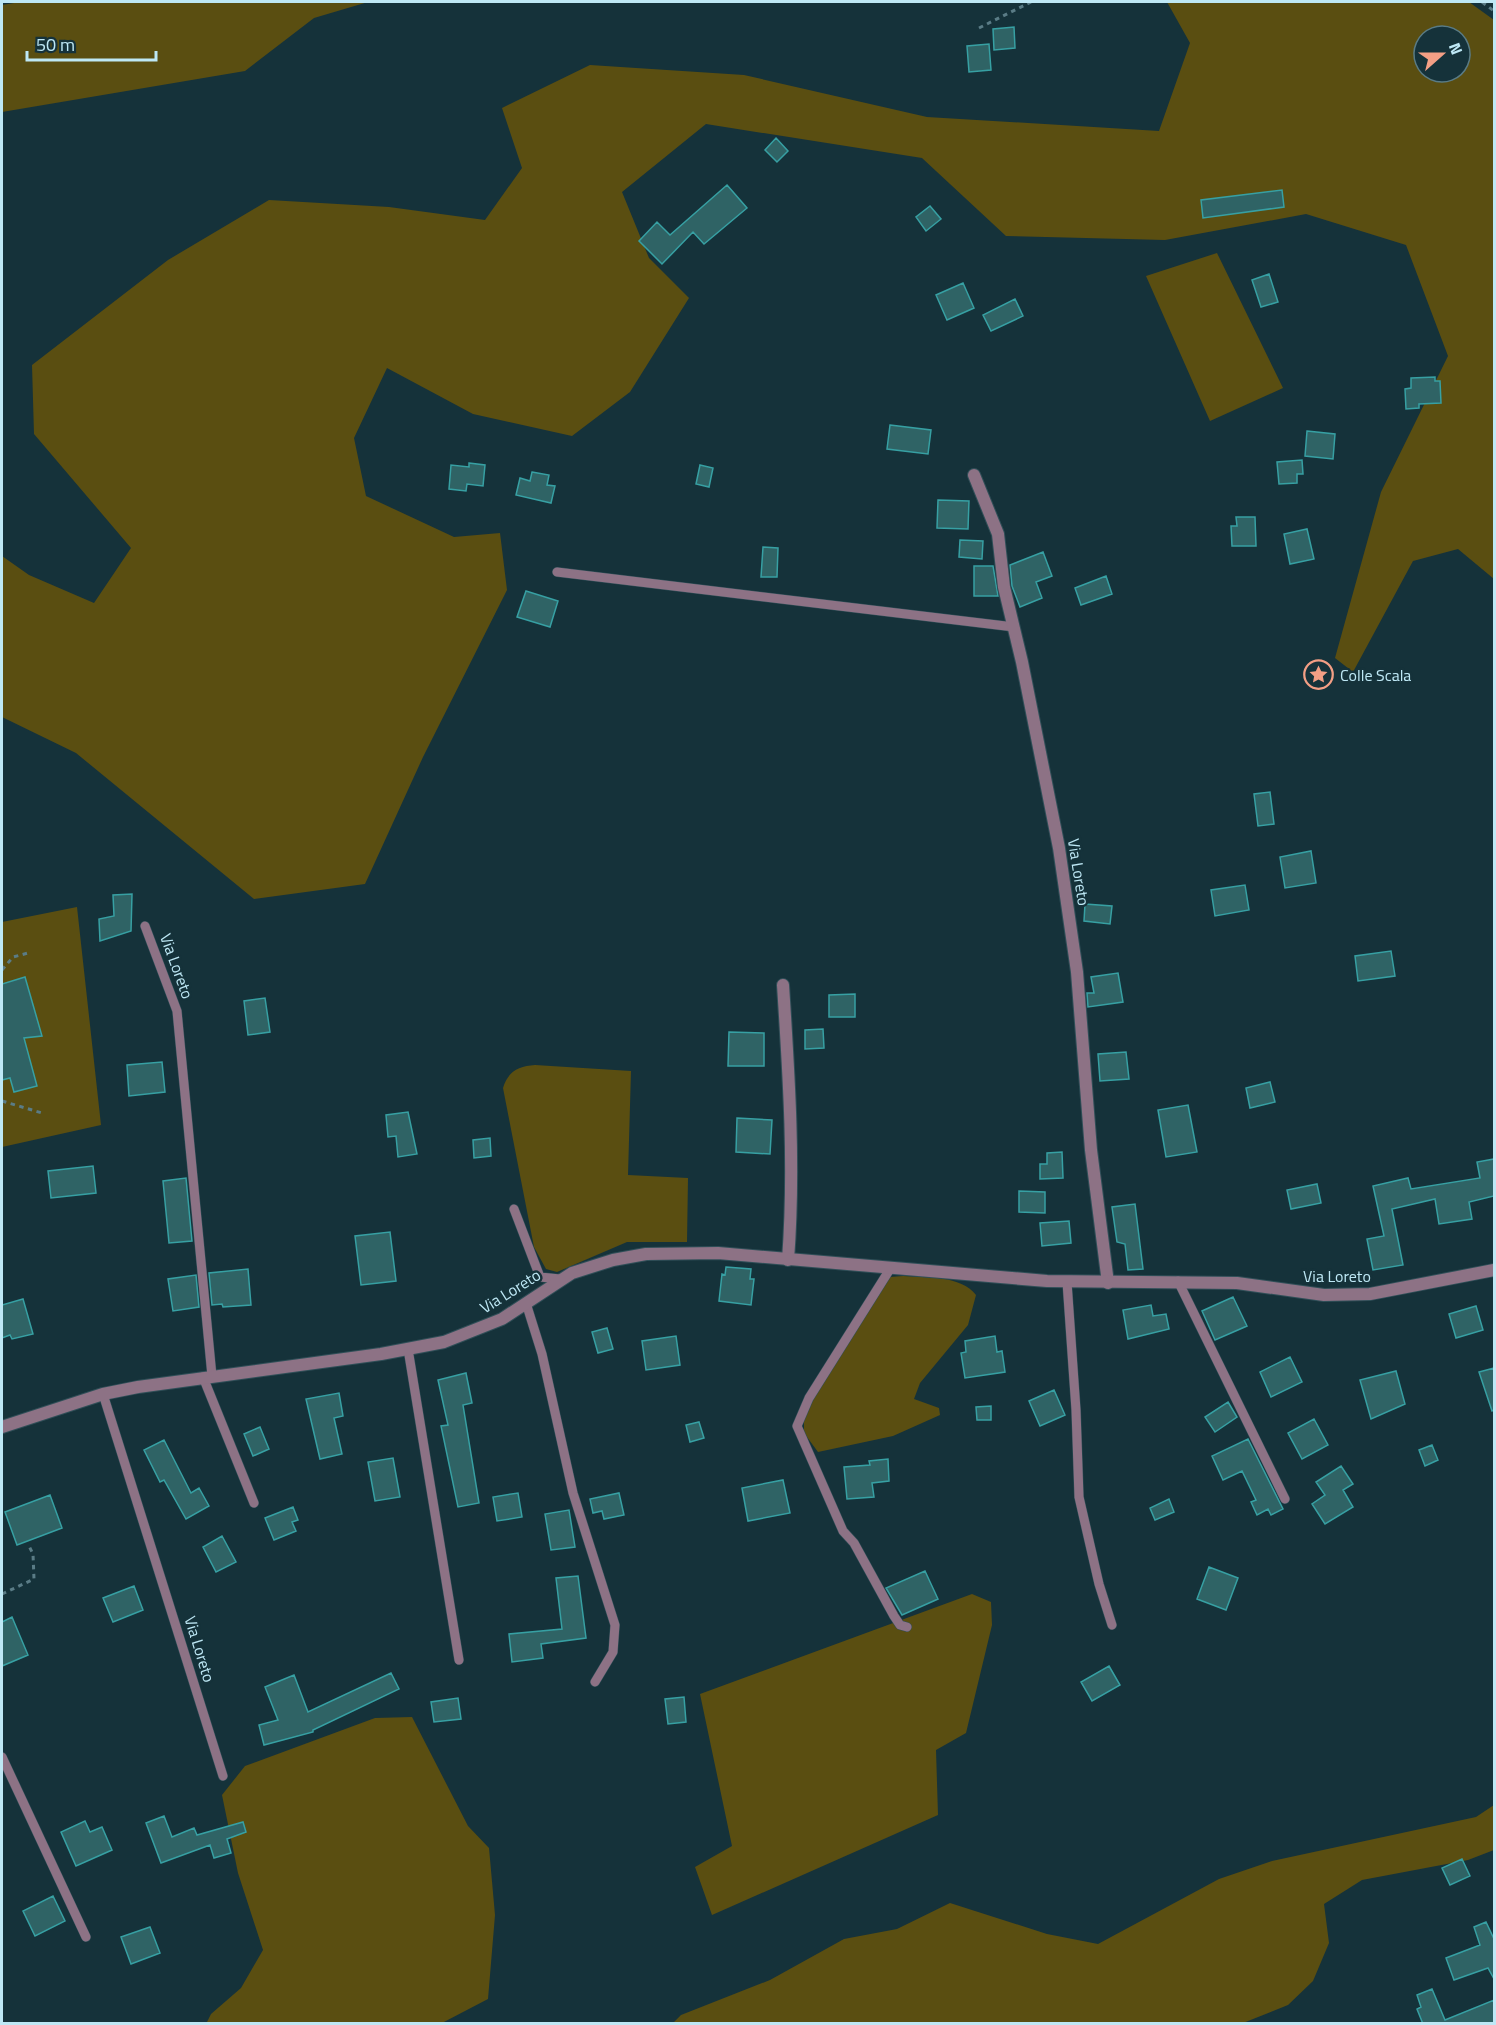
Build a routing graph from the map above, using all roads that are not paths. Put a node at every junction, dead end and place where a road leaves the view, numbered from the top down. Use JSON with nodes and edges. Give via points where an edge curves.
{"nodes":[{"id":1,"x":974,"y":475,"type":"dead end"},
{"id":2,"x":556,"y":572,"type":"dead end"},
{"id":3,"x":1014,"y":627,"type":"junction"},
{"id":4,"x":145,"y":926,"type":"dead end"},
{"id":5,"x":783,"y":985,"type":"dead end"},
{"id":6,"x":514,"y":1209,"type":"dead end"},
{"id":7,"x":788,"y":1260,"type":"junction"},
{"id":8,"x":890,"y":1269,"type":"junction"},
{"id":9,"x":1494,"y":1270,"type":"edge"},
{"id":10,"x":560,"y":1279,"type":"junction"},
{"id":11,"x":1178,"y":1281,"type":"junction"},
{"id":12,"x":1067,"y":1282,"type":"junction"},
{"id":13,"x":1108,"y":1283,"type":"junction"},
{"id":14,"x":526,"y":1303,"type":"junction"},
{"id":15,"x":408,"y":1349,"type":"junction"},
{"id":16,"x":207,"y":1376,"type":"junction"},
{"id":17,"x":103,"y":1394,"type":"junction"},
{"id":18,"x":2,"y":1427,"type":"edge"},
{"id":19,"x":1285,"y":1499,"type":"dead end"},
{"id":20,"x":254,"y":1503,"type":"dead end"},
{"id":21,"x":1112,"y":1625,"type":"dead end"},
{"id":22,"x":907,"y":1627,"type":"dead end"},
{"id":23,"x":459,"y":1660,"type":"dead end"},
{"id":24,"x":595,"y":1682,"type":"dead end"},
{"id":25,"x":2,"y":1756,"type":"edge"},
{"id":26,"x":223,"y":1776,"type":"dead end"},
{"id":27,"x":86,"y":1937,"type":"dead end"}],
"edges":[{"from":1,"to":3,"type":"street","name":"Via Loreto","via":[[998,534]]},
{"from":2,"to":3,"type":"lane"},
{"from":3,"to":13,"type":"street","name":"Via Loreto","via":[[1051,800],[1073,938],[1091,1150]]},
{"from":4,"to":16,"type":"lane","name":"Via Loreto","via":[[177,1011]]},
{"from":5,"to":7,"type":"street","via":[[792,1130]]},
{"from":6,"to":10,"type":"lane","via":[[540,1276]]},
{"from":7,"to":8,"type":"street","name":"Via Loreto"},
{"from":7,"to":10,"type":"street","name":"Via Loreto","via":[[718,1253],[646,1254],[602,1263]]},
{"from":8,"to":12,"type":"street","name":"Via Loreto"},
{"from":8,"to":22,"type":"lane","via":[[808,1398],[797,1426],[843,1531],[854,1543],[894,1616]]},
{"from":9,"to":11,"type":"street","name":"Via Loreto","via":[[1370,1294],[1340,1296],[1237,1283]]},
{"from":10,"to":14,"type":"street","name":"Via Loreto"},
{"from":11,"to":13,"type":"street","name":"Via Loreto"},
{"from":11,"to":19,"type":"lane"},
{"from":12,"to":13,"type":"street","name":"Via Loreto"},
{"from":12,"to":21,"type":"lane","via":[[1079,1497]]},
{"from":14,"to":15,"type":"street","name":"Via Loreto","via":[[502,1319],[459,1337]]},
{"from":14,"to":24,"type":"lane","via":[[542,1354],[573,1493],[615,1625],[613,1652]]},
{"from":15,"to":16,"type":"street","name":"Via Loreto"},
{"from":15,"to":23,"type":"lane"},
{"from":16,"to":17,"type":"street","name":"Via Loreto"},
{"from":16,"to":20,"type":"lane"},
{"from":17,"to":18,"type":"street","name":"Via Loreto"},
{"from":17,"to":26,"type":"lane","name":"Via Loreto"},
{"from":25,"to":27,"type":"lane"}]}
